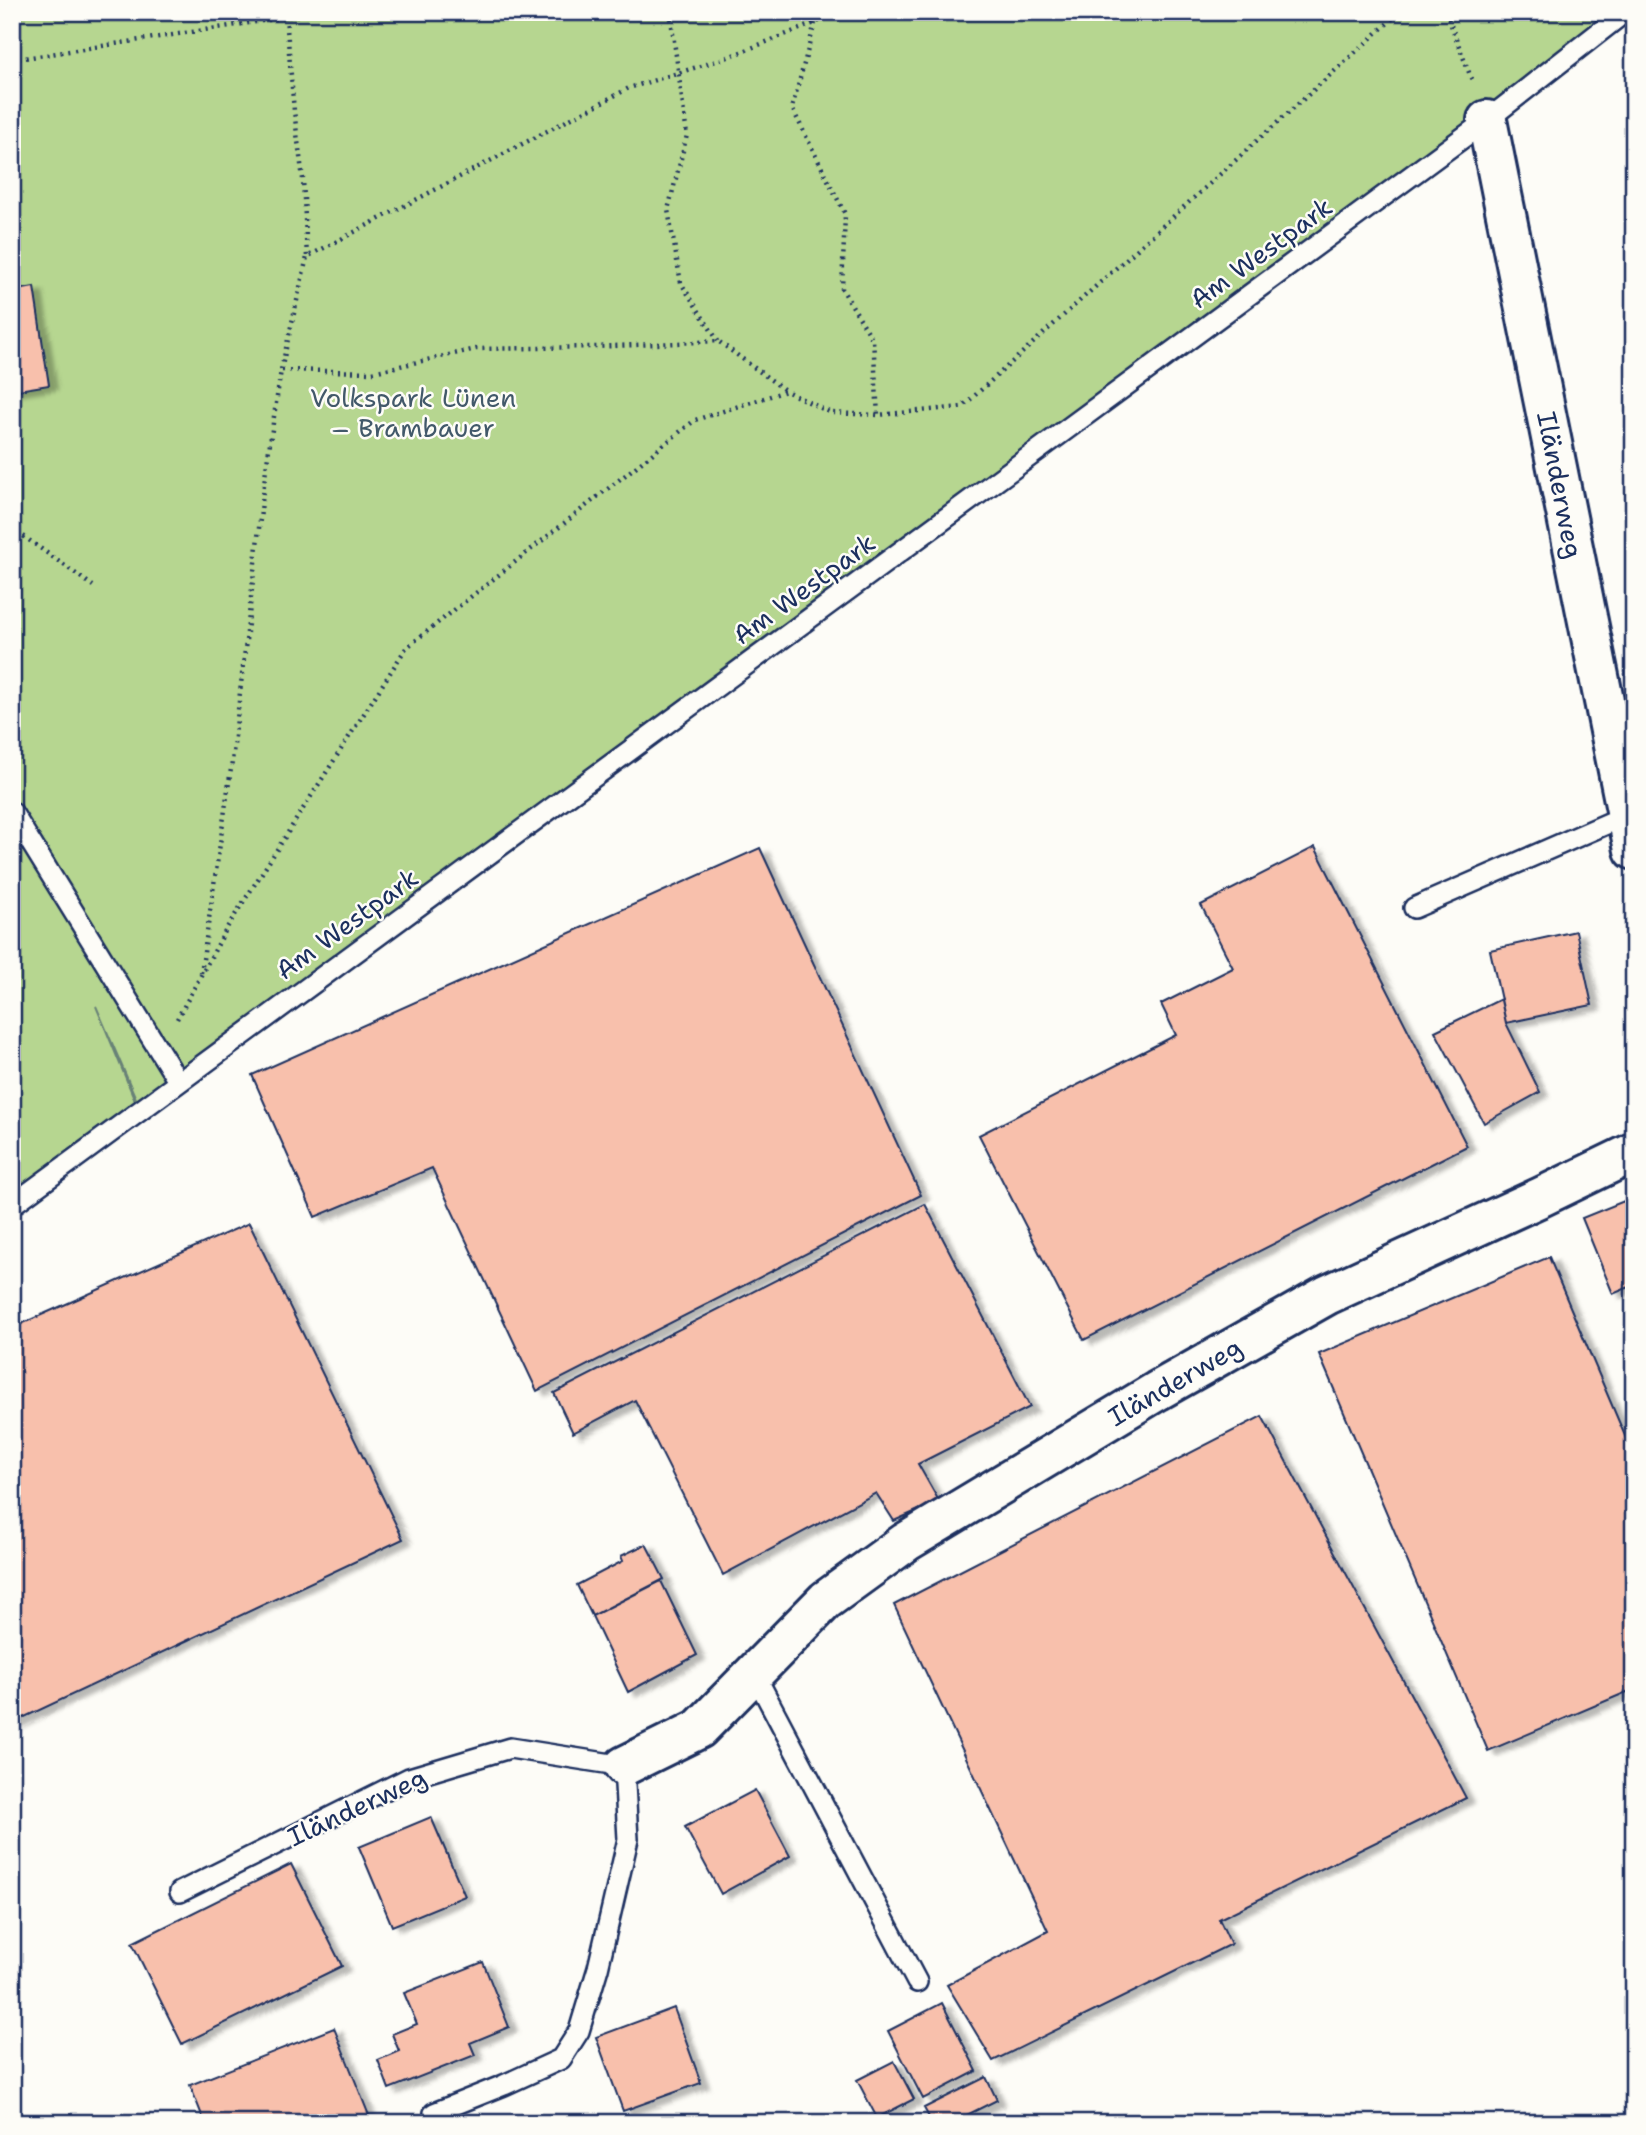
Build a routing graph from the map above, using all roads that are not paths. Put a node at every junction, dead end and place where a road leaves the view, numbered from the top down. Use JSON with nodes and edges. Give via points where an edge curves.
{"nodes":[{"id":1,"x":1625,"y":12,"type":"edge"},
{"id":2,"x":1487,"y":120,"type":"junction"},
{"id":3,"x":12,"y":812,"type":"edge"},
{"id":4,"x":1630,"y":832,"type":"edge"},
{"id":5,"x":1414,"y":908,"type":"dead end"},
{"id":6,"x":178,"y":1081,"type":"junction"},
{"id":7,"x":1634,"y":1152,"type":"edge"},
{"id":8,"x":12,"y":1205,"type":"edge"},
{"id":9,"x":754,"y":1673,"type":"junction"},
{"id":10,"x":624,"y":1766,"type":"junction"},
{"id":11,"x":180,"y":1892,"type":"dead end"},
{"id":12,"x":917,"y":1982,"type":"dead end"},
{"id":13,"x":434,"y":2113,"type":"dead end"}],
"edges":[{"from":1,"to":2,"type":"lane","name":"Am Westpark"},
{"from":2,"to":4,"type":"street","name":"Iländerweg"},
{"from":2,"to":6,"type":"lane","name":"Am Westpark"},
{"from":3,"to":6,"type":"lane"},
{"from":4,"to":5,"type":"lane"},
{"from":6,"to":8,"type":"lane","name":"Am Westpark"},
{"from":7,"to":9,"type":"street","name":"Iländerweg","via":[[1327,1295],[1157,1391],[906,1542],[826,1600]]},
{"from":9,"to":10,"type":"street","name":"Iländerweg","via":[[699,1728]]},
{"from":9,"to":12,"type":"lane"},
{"from":10,"to":11,"type":"lane","name":"Iländerweg","via":[[510,1748],[409,1778]]},
{"from":10,"to":13,"type":"lane","via":[[628,1839],[579,2031],[561,2059]]}]}
